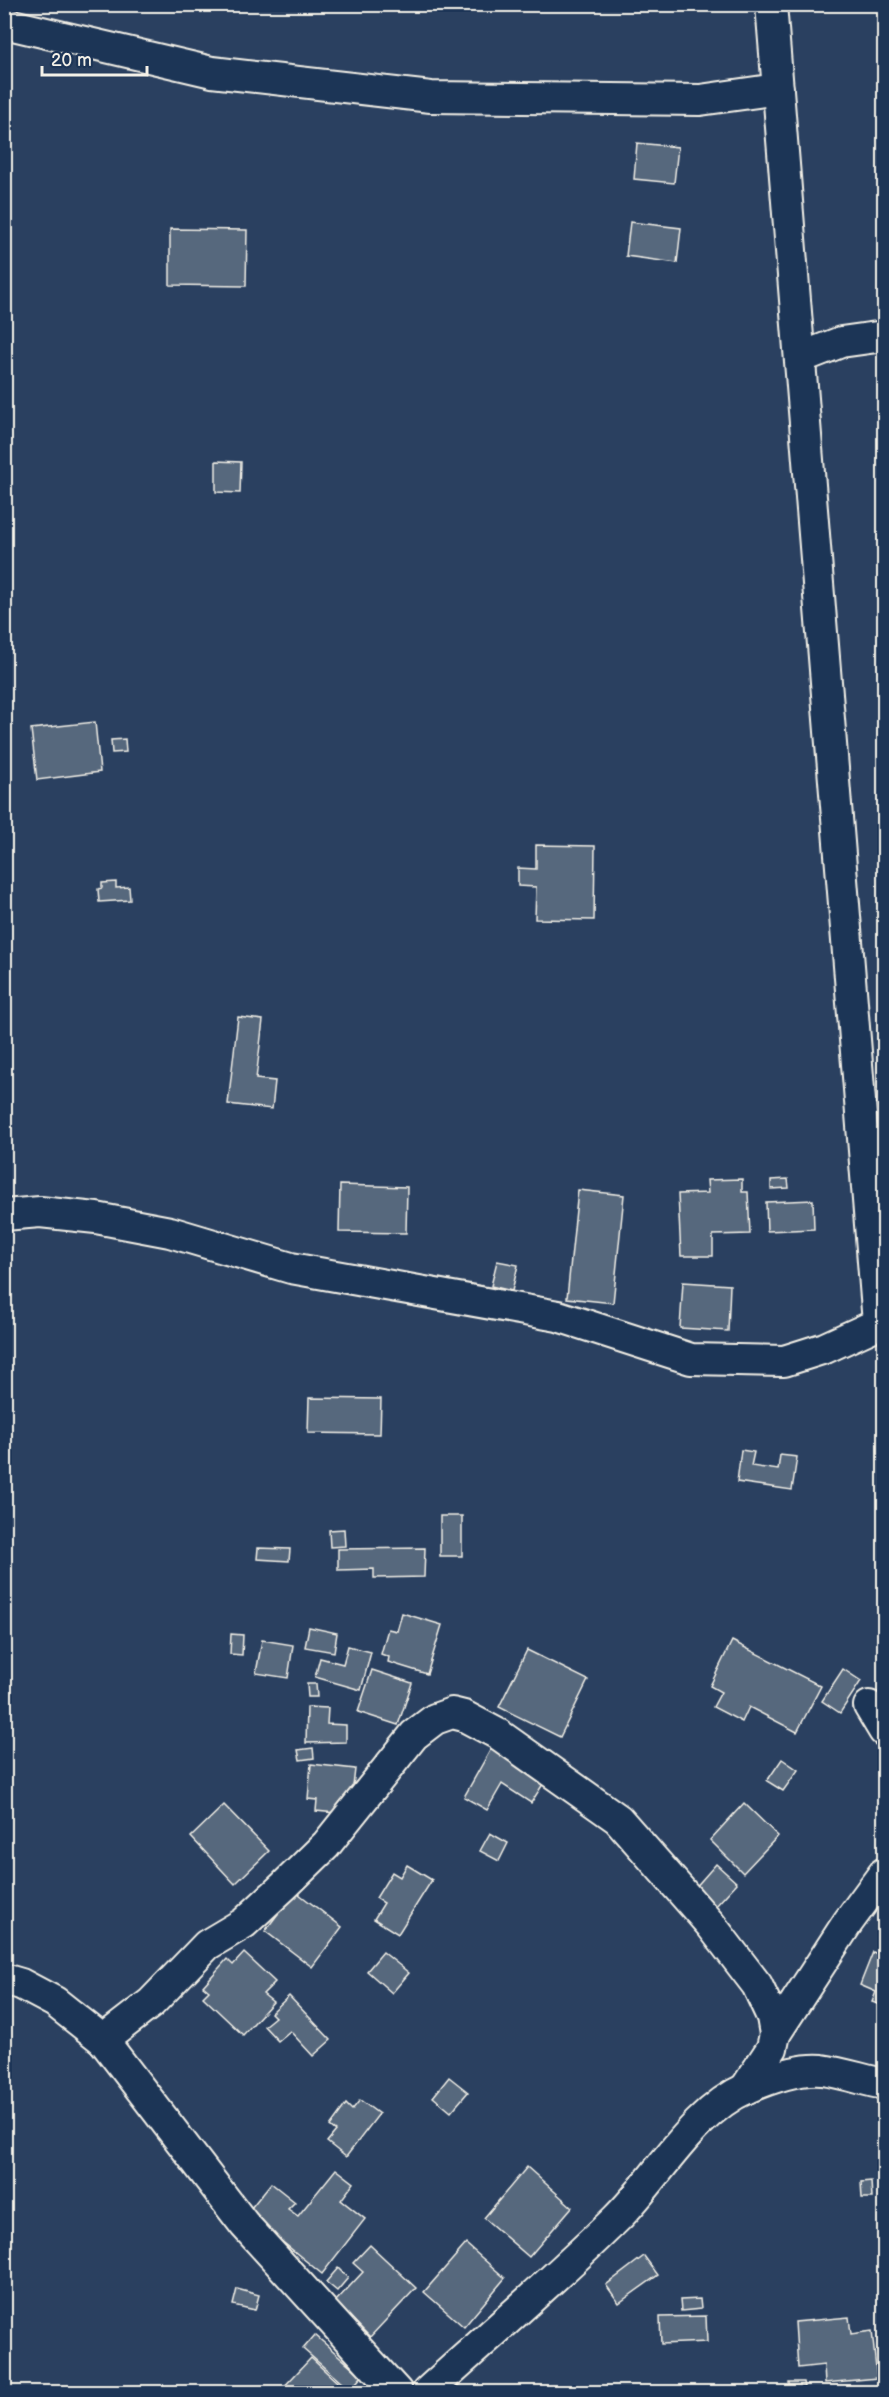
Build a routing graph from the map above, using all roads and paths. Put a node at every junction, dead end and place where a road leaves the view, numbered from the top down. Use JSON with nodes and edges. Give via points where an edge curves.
{"nodes":[{"id":1,"x":24,"y":4,"type":"edge"},
{"id":2,"x":771,"y":4,"type":"edge"},
{"id":3,"x":4,"y":15,"type":"edge"},
{"id":4,"x":4,"y":23,"type":"edge"},
{"id":5,"x":778,"y":89,"type":"junction"},
{"id":6,"x":885,"y":336,"type":"edge"},
{"id":7,"x":800,"y":358,"type":"junction"},
{"id":8,"x":4,"y":1215,"type":"edge"},
{"id":9,"x":882,"y":1322,"type":"edge"},
{"id":10,"x":885,"y":1873,"type":"edge"},
{"id":11,"x":4,"y":1979,"type":"edge"},
{"id":12,"x":775,"y":2034,"type":"junction"},
{"id":13,"x":103,"y":2040,"type":"junction"},
{"id":14,"x":885,"y":2084,"type":"edge"},
{"id":15,"x":745,"y":2089,"type":"junction"},
{"id":16,"x":397,"y":2392,"type":"edge"},
{"id":17,"x":427,"y":2392,"type":"edge"}],
"edges":[{"from":1,"to":3,"type":"street"},
{"from":2,"to":5,"type":"street"},
{"from":4,"to":5,"type":"street","via":[[212,72],[431,97],[688,100]]},
{"from":5,"to":7,"type":"street"},
{"from":6,"to":7,"type":"street","via":[[841,342]]},
{"from":7,"to":9,"type":"street"},
{"from":8,"to":9,"type":"street","via":[[40,1212],[170,1232],[291,1268],[558,1316],[691,1359],[784,1361],[825,1348]]},
{"from":10,"to":12,"type":"street"},
{"from":11,"to":13,"type":"street","via":[[55,2002]]},
{"from":12,"to":13,"type":"street","via":[[772,2017],[757,1985],[711,1925],[618,1819],[498,1734],[452,1713],[435,1719],[414,1735],[326,1845],[284,1886],[244,1923],[207,1945],[151,2003]]},
{"from":12,"to":15,"type":"street","via":[[772,2048]]},
{"from":13,"to":16,"type":"street","via":[[244,2224]]},
{"from":14,"to":15,"type":"street","via":[[820,2070]]},
{"from":15,"to":17,"type":"street","via":[[698,2123],[616,2219]]}]}
